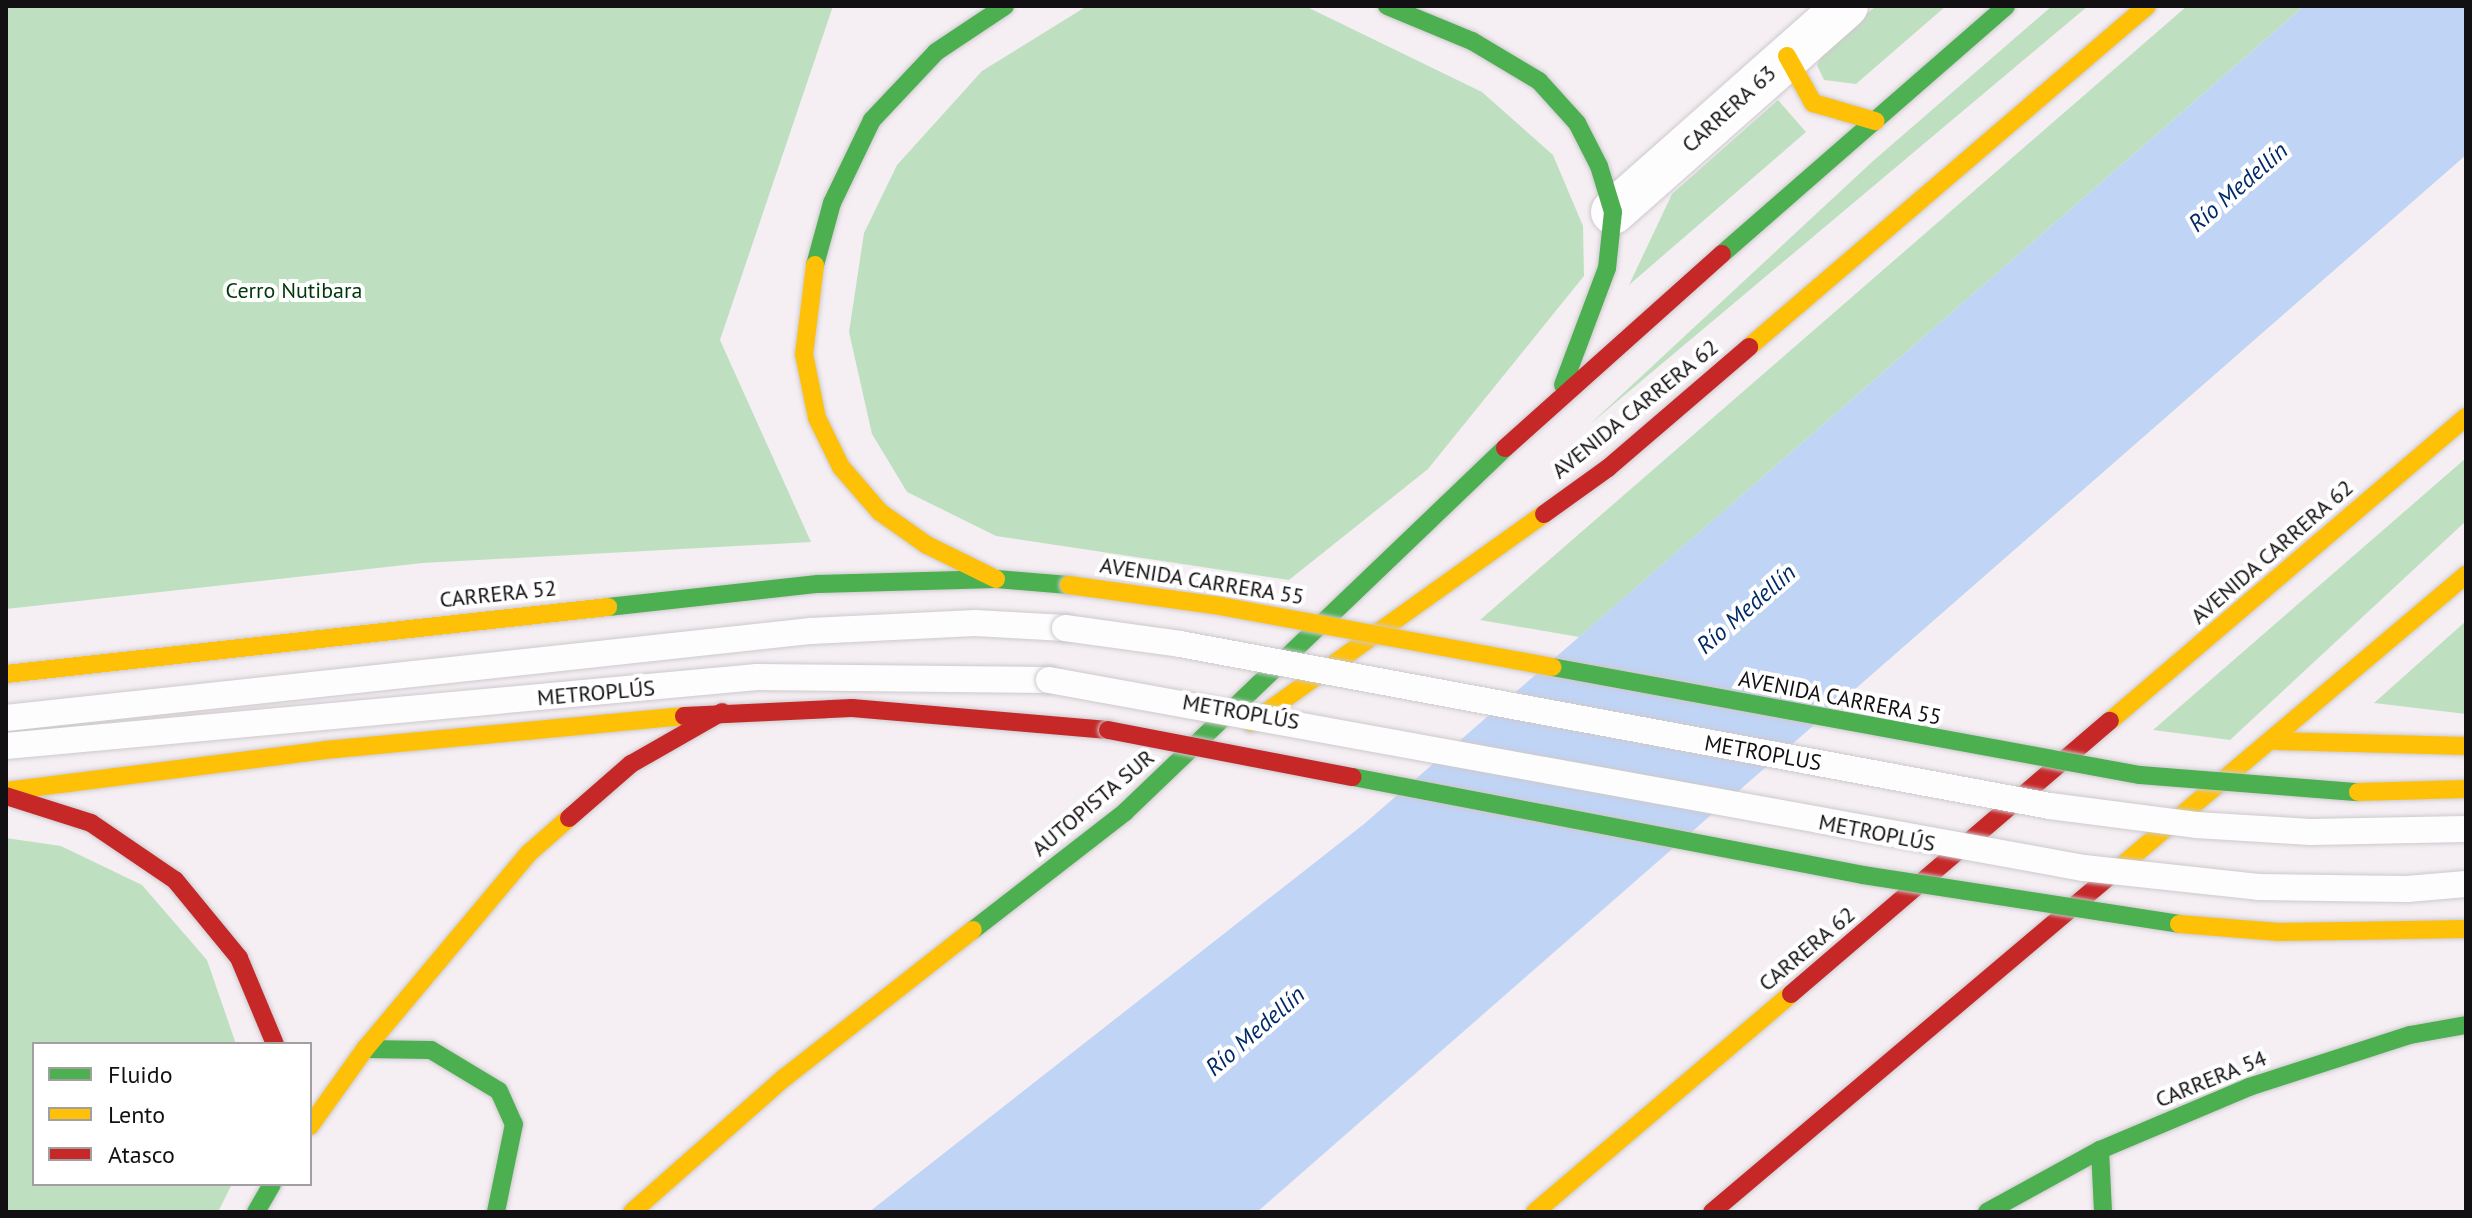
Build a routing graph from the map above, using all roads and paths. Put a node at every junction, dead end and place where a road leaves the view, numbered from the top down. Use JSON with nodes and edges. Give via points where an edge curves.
{"nodes":[{"id":1,"x":1005,"y":6,"type":"edge"},
{"id":2,"x":1387,"y":6,"type":"edge"},
{"id":3,"x":1846,"y":6,"type":"edge"},
{"id":4,"x":2006,"y":6,"type":"edge"},
{"id":5,"x":2147,"y":6,"type":"edge"},
{"id":6,"x":1787,"y":56,"type":"junction"},
{"id":7,"x":1875,"y":121,"type":"junction"},
{"id":8,"x":1613,"y":212,"type":"junction"},
{"id":9,"x":1557,"y":398,"type":"junction"},
{"id":10,"x":2466,"y":417,"type":"edge"},
{"id":11,"x":2466,"y":575,"type":"edge"},
{"id":12,"x":996,"y":579,"type":"junction"},
{"id":13,"x":1069,"y":585,"type":"joint"},
{"id":14,"x":1065,"y":628,"type":"joint"},
{"id":15,"x":6,"y":674,"type":"edge"},
{"id":16,"x":722,"y":712,"type":"junction"},
{"id":17,"x":6,"y":718,"type":"edge"},
{"id":18,"x":2110,"y":723,"type":"joint"},
{"id":19,"x":2276,"y":741,"type":"junction"},
{"id":20,"x":6,"y":746,"type":"edge"},
{"id":21,"x":2466,"y":746,"type":"edge"},
{"id":22,"x":2466,"y":789,"type":"edge"},
{"id":23,"x":6,"y":794,"type":"edge"},
{"id":24,"x":1125,"y":812,"type":"junction"},
{"id":25,"x":2466,"y":829,"type":"edge"},
{"id":26,"x":2466,"y":884,"type":"edge"},
{"id":27,"x":2466,"y":929,"type":"edge"},
{"id":28,"x":2466,"y":1025,"type":"edge"},
{"id":29,"x":274,"y":1042,"type":"edge"},
{"id":30,"x":365,"y":1049,"type":"junction"},
{"id":31,"x":312,"y":1123,"type":"edge"},
{"id":32,"x":2100,"y":1150,"type":"junction"},
{"id":33,"x":271,"y":1186,"type":"edge"},
{"id":34,"x":256,"y":1212,"type":"edge"},
{"id":35,"x":496,"y":1212,"type":"edge"},
{"id":36,"x":632,"y":1212,"type":"edge"},
{"id":37,"x":1535,"y":1212,"type":"edge"},
{"id":38,"x":1712,"y":1212,"type":"edge"},
{"id":39,"x":1987,"y":1212,"type":"edge"},
{"id":40,"x":2103,"y":1212,"type":"edge"}],
"edges":[{"from":1,"to":12,"type":"main road","via":[[936,52],[872,120],[832,203],[811,278],[804,354],[817,418],[841,467],[880,512],[927,545]]},
{"from":2,"to":8,"type":"main road","via":[[1472,41],[1539,81],[1577,123],[1599,166]]},
{"from":3,"to":6,"type":"street","name":"CARRERA 63"},
{"from":4,"to":7,"type":"main road"},
{"from":5,"to":24,"type":"main road","name":"AVENIDA CARRERA 62","via":[[1608,468]]},
{"from":6,"to":7,"type":"main road","via":[[1813,103]]},
{"from":6,"to":8,"type":"street","name":"CARRERA 63"},
{"from":7,"to":9,"type":"main road"},
{"from":8,"to":9,"type":"main road","via":[[1607,268],[1594,312]]},
{"from":9,"to":24,"type":"main road","name":"AUTOPISTA SUR"},
{"from":10,"to":18,"type":"main road","name":"AVENIDA CARRERA 62"},
{"from":11,"to":19,"type":"main road"},
{"from":12,"to":13,"type":"main road","name":"CARRERA 52"},
{"from":12,"to":15,"type":"main road","name":"CARRERA 52","via":[[818,584]]},
{"from":13,"to":22,"type":"main road","name":"AVENIDA CARRERA 55","bridge":true,"via":[[1220,606],[2140,775],[2279,789]]},
{"from":14,"to":17,"type":"lane","name":"METROPLÚS","via":[[975,623],[811,631]]},
{"from":14,"to":25,"type":"lane","name":"METROPLUS","bridge":true,"via":[[1180,644],[2050,806],[2196,825],[2311,832]]},
{"from":16,"to":23,"type":"main road","via":[[325,750]]},
{"from":16,"to":27,"type":"main road","bridge":true,"via":[[852,708],[1108,730],[2083,912],[2279,932]]},
{"from":16,"to":30,"type":"main road","via":[[631,764],[529,853]]},
{"from":18,"to":37,"type":"main road","name":"CARRERA 62"},
{"from":19,"to":21,"type":"main road"},
{"from":19,"to":38,"type":"main road"},
{"from":20,"to":26,"type":"lane","name":"METROPLÚS","bridge":true,"via":[[158,728],[808,674],[1049,680],[2084,868],[2258,887],[2407,889]]},
{"from":23,"to":29,"type":"main road","via":[[91,823],[175,880],[239,958]]},
{"from":24,"to":36,"type":"main road","name":"AUTOPISTA SUR","via":[[784,1078]]},
{"from":28,"to":32,"type":"main road","name":"CARRERA 54","via":[[2410,1035],[2249,1087]]},
{"from":30,"to":31,"type":"main road"},
{"from":30,"to":35,"type":"main road","via":[[431,1050],[499,1091],[514,1124]]},
{"from":32,"to":39,"type":"main road","name":"CARRERA 54"},
{"from":32,"to":40,"type":"main road"},
{"from":33,"to":34,"type":"main road"}]}
